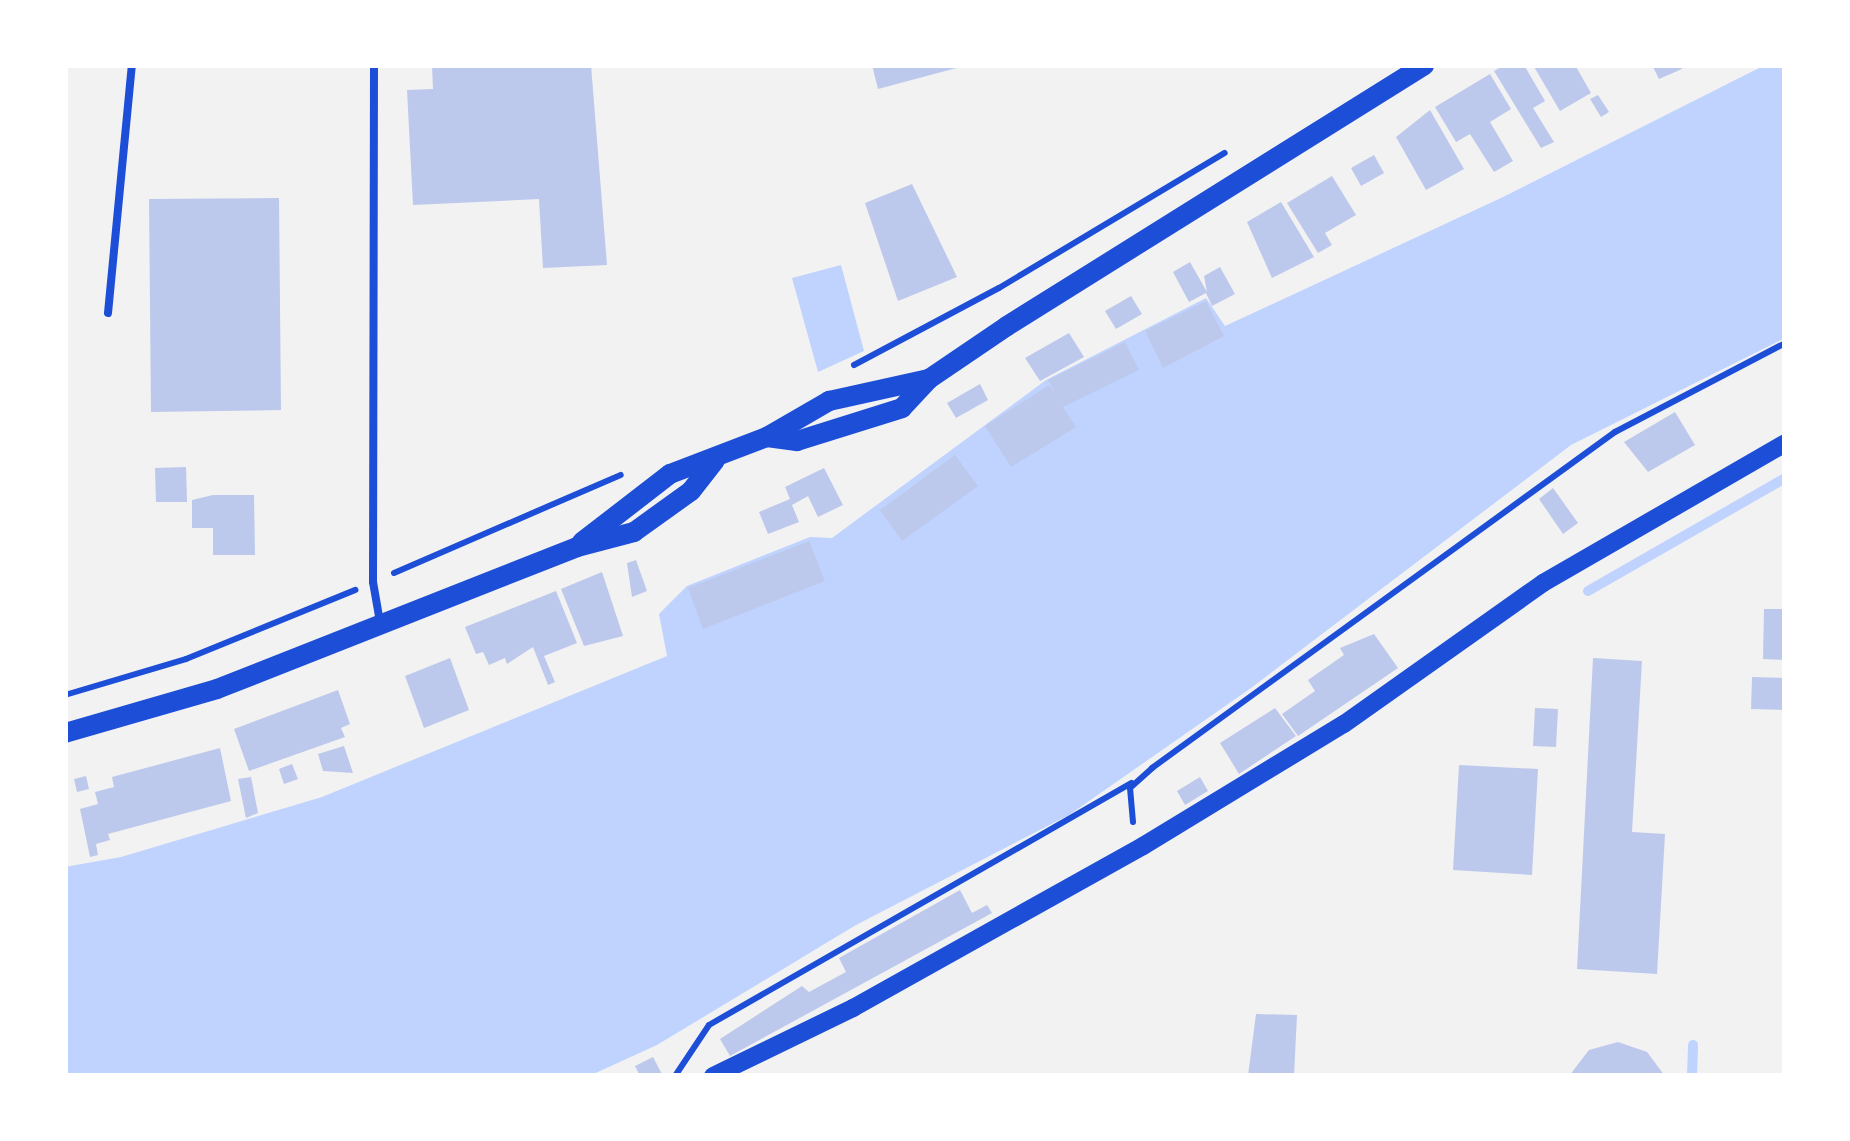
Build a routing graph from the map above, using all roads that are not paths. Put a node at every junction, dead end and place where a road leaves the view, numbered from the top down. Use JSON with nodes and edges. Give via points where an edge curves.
{"nodes":[{"id":1,"x":132,"y":65,"type":"edge"},
{"id":2,"x":374,"y":65,"type":"edge"},
{"id":3,"x":1424,"y":65,"type":"edge"},
{"id":4,"x":108,"y":312,"type":"dead end"},
{"id":5,"x":928,"y":380,"type":"junction"},
{"id":6,"x":767,"y":437,"type":"junction"},
{"id":7,"x":1785,"y":443,"type":"edge"},
{"id":8,"x":380,"y":626,"type":"junction"},
{"id":9,"x":65,"y":733,"type":"edge"},
{"id":10,"x":713,"y":1076,"type":"edge"}],
"edges":[{"from":1,"to":4,"type":"lane"},
{"from":2,"to":8,"type":"lane","via":[[374,582]]},
{"from":3,"to":5,"type":"main road"},
{"from":5,"to":6,"type":"main road","via":[[830,400]]},
{"from":5,"to":6,"type":"main road","via":[[902,408],[847,430],[796,441]]},
{"from":6,"to":8,"type":"main road","via":[[715,460],[691,491],[634,532],[577,547]]},
{"from":7,"to":10,"type":"street","via":[[1542,583],[1344,724],[1143,846],[853,1008]]},
{"from":8,"to":9,"type":"main road","via":[[218,689]]}]}
